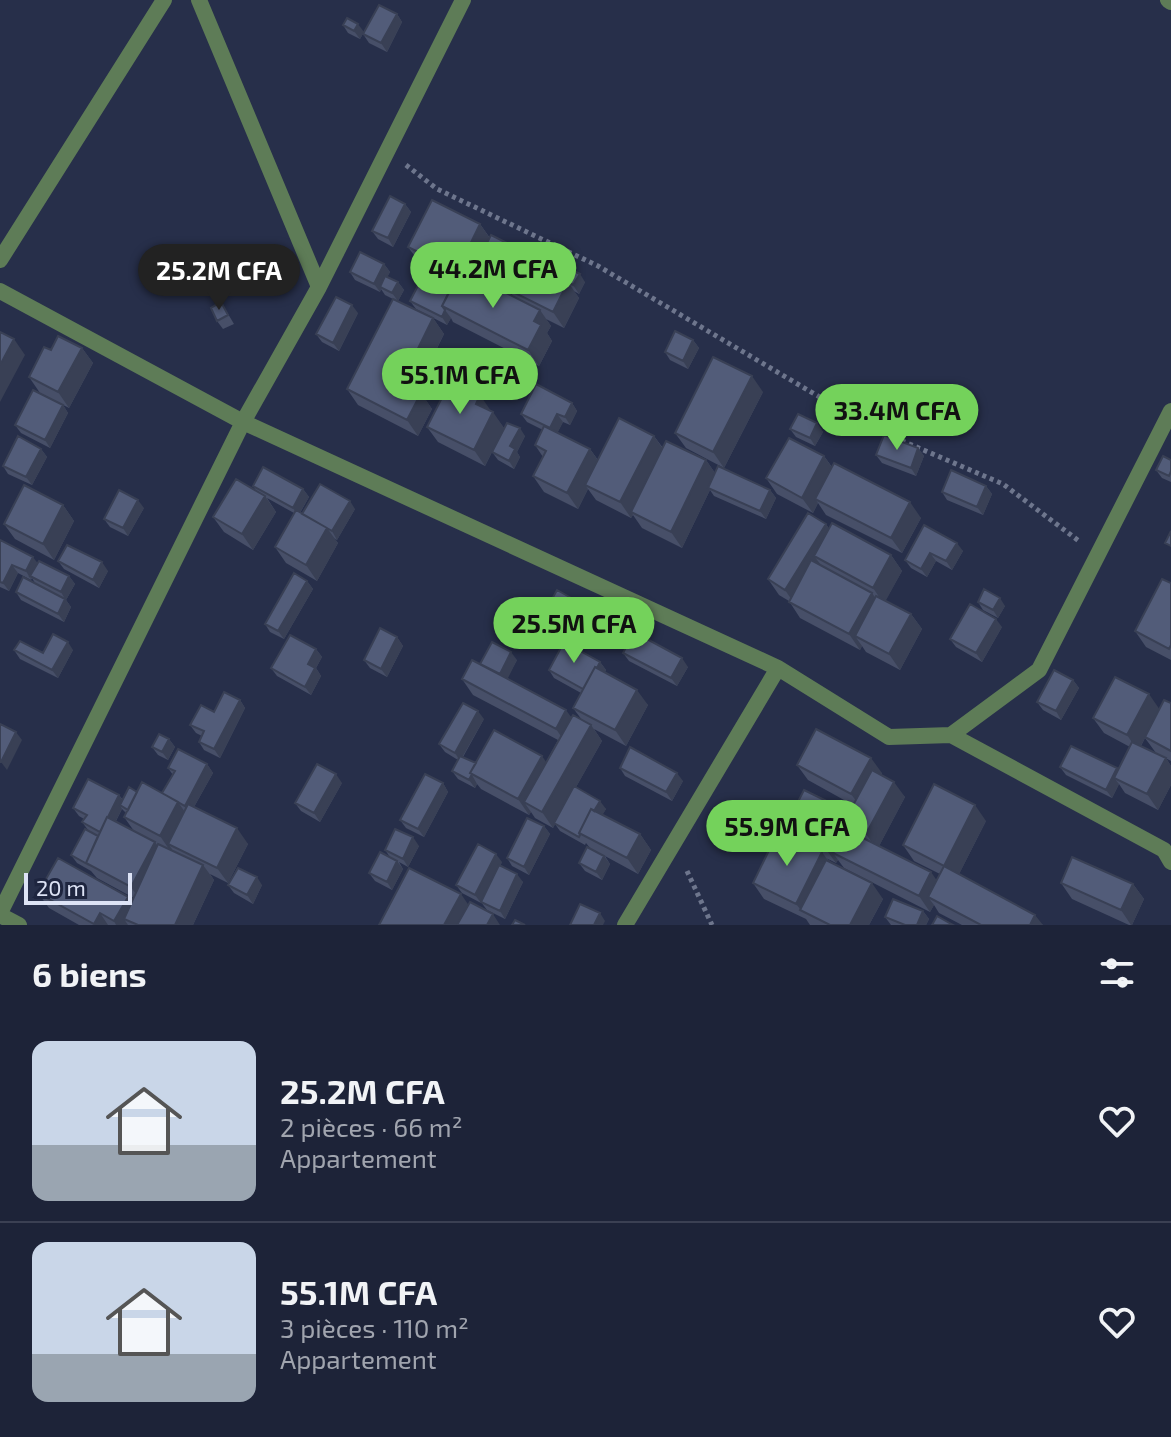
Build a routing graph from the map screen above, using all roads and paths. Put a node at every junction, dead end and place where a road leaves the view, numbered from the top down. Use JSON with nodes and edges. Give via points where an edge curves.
{"nodes":[{"id":1,"x":164,"y":0,"type":"edge"},
{"id":2,"x":199,"y":0,"type":"edge"},
{"id":3,"x":463,"y":0,"type":"edge"},
{"id":4,"x":388,"y":150,"type":"junction"},
{"id":5,"x":0,"y":260,"type":"edge"},
{"id":6,"x":319,"y":287,"type":"junction"},
{"id":7,"x":0,"y":291,"type":"edge"},
{"id":8,"x":1171,"y":411,"type":"edge"},
{"id":9,"x":243,"y":422,"type":"junction"},
{"id":10,"x":1098,"y":550,"type":"junction"},
{"id":11,"x":778,"y":668,"type":"junction"},
{"id":12,"x":951,"y":735,"type":"junction"},
{"id":13,"x":674,"y":843,"type":"junction"},
{"id":14,"x":1171,"y":862,"type":"edge"},
{"id":15,"x":0,"y":914,"type":"edge"},
{"id":16,"x":19,"y":925,"type":"edge"},
{"id":17,"x":625,"y":925,"type":"edge"},
{"id":18,"x":712,"y":925,"type":"edge"}],
"edges":[{"from":1,"to":5,"type":"street"},
{"from":2,"to":6,"type":"street"},
{"from":3,"to":4,"type":"street"},
{"from":4,"to":6,"type":"street"},
{"from":4,"to":10,"type":"path","via":[[437,189],[598,266],[872,428],[1003,484],[1072,538]]},
{"from":6,"to":9,"type":"street"},
{"from":7,"to":9,"type":"street"},
{"from":8,"to":10,"type":"street"},
{"from":9,"to":11,"type":"street"},
{"from":9,"to":15,"type":"street"},
{"from":10,"to":12,"type":"street","via":[[1039,670]]},
{"from":11,"to":12,"type":"street","via":[[889,737]]},
{"from":11,"to":13,"type":"street"},
{"from":12,"to":14,"type":"street","via":[[1164,850]]},
{"from":13,"to":17,"type":"street"},
{"from":13,"to":18,"type":"path"},
{"from":15,"to":16,"type":"street"}]}
